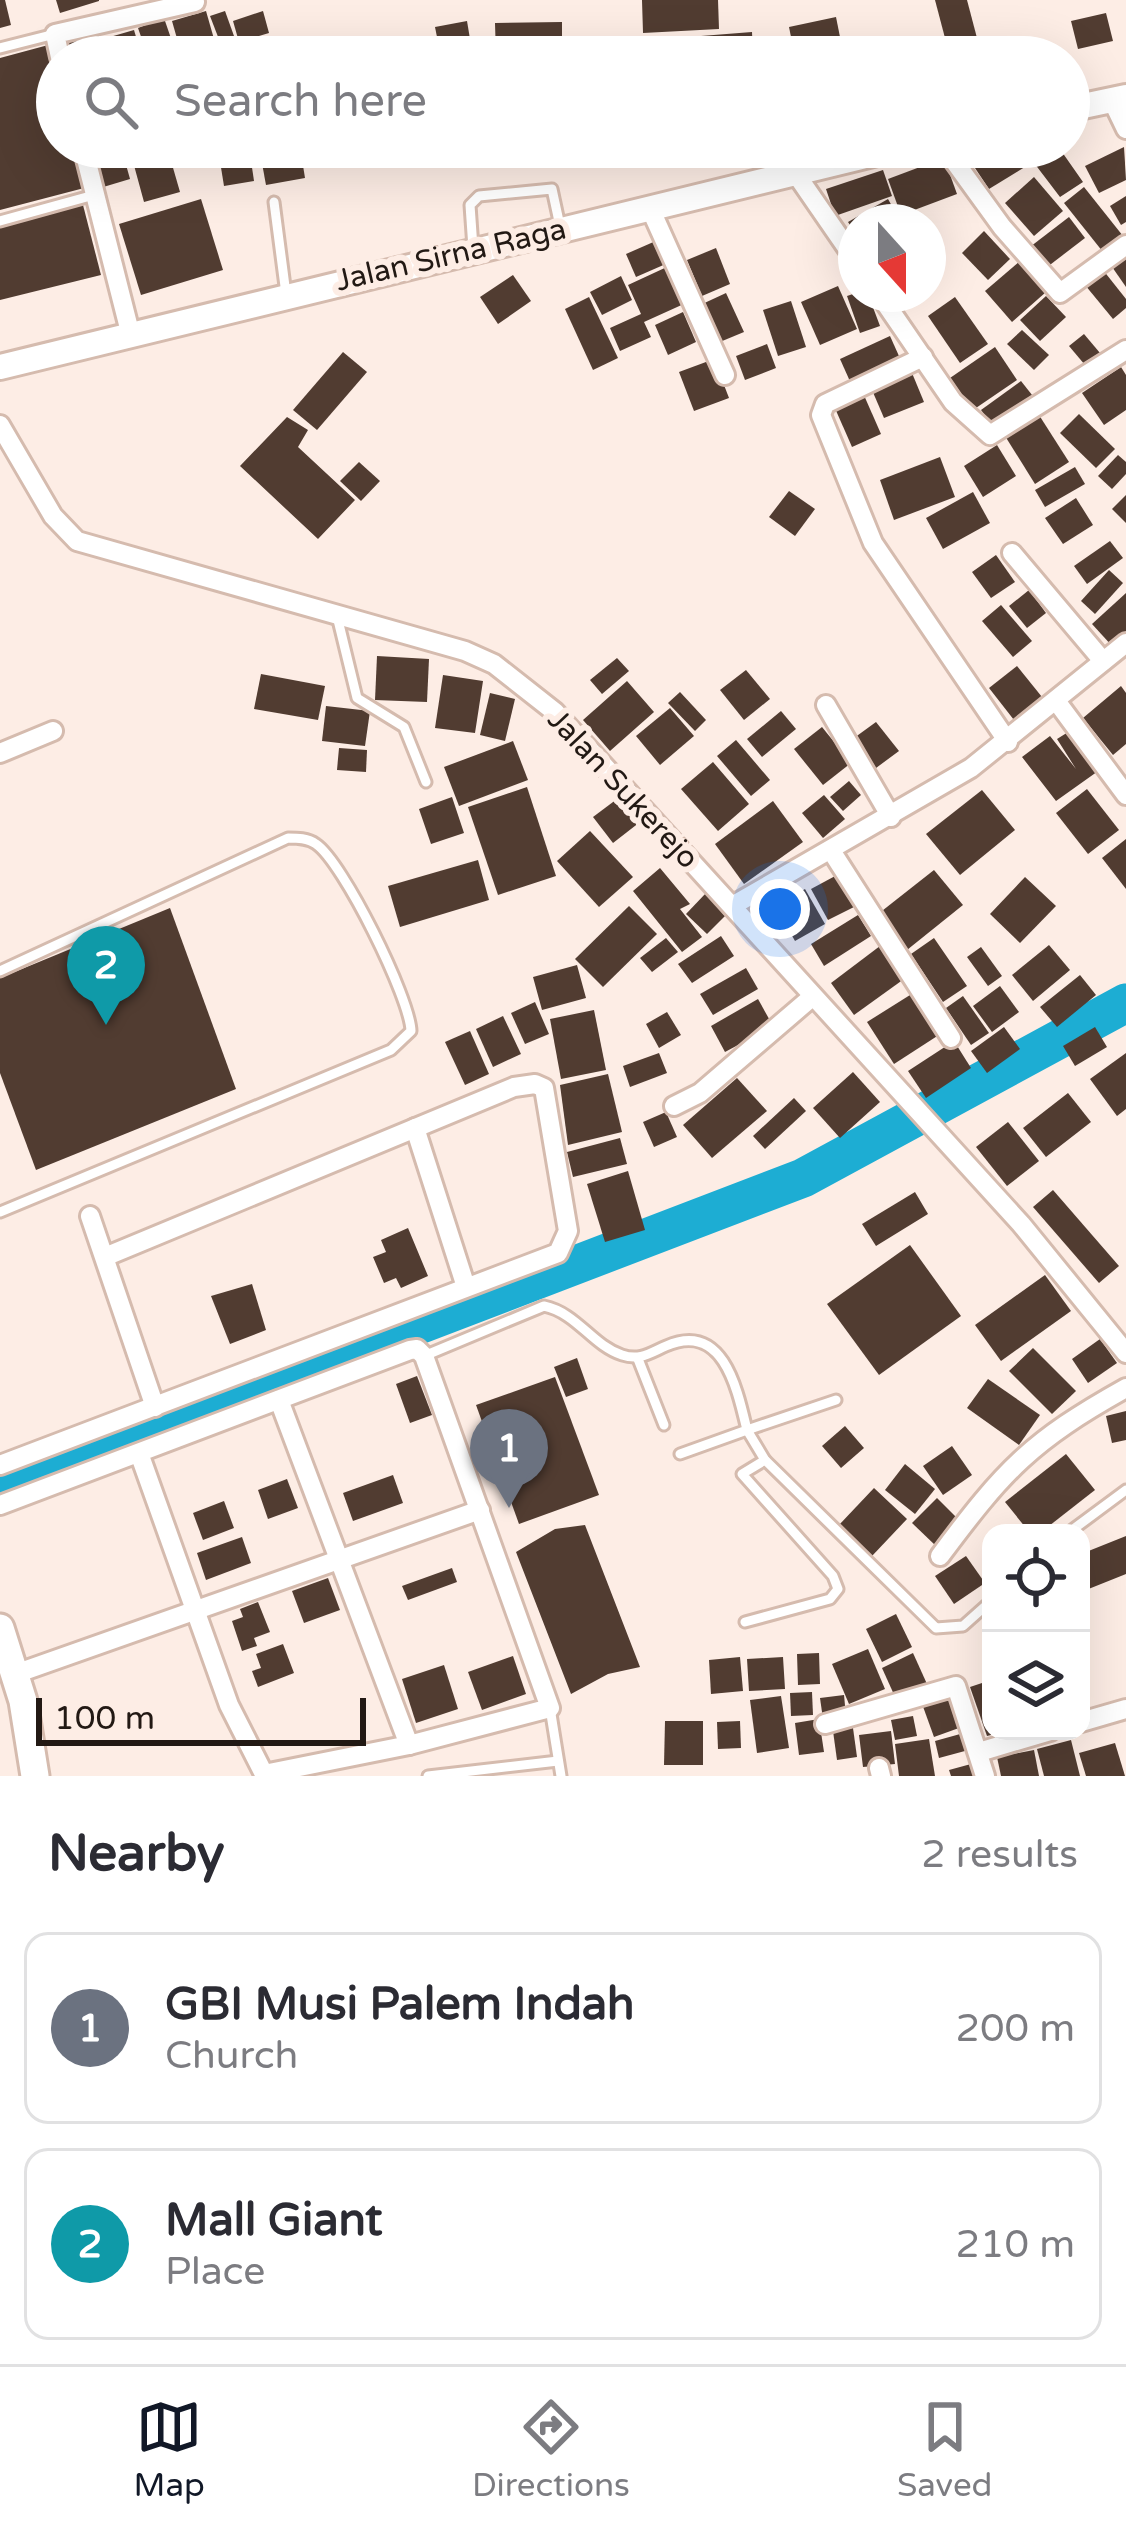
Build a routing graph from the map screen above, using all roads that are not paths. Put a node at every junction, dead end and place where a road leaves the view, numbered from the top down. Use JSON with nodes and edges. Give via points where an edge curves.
{"nodes":[{"id":1,"x":195,"y":2,"type":"edge"},
{"id":2,"x":55,"y":34,"type":"joint"},
{"id":3,"x":47,"y":36,"type":"edge"},
{"id":4,"x":36,"y":39,"type":"edge"},
{"id":5,"x":0,"y":48,"type":"edge"},
{"id":6,"x":1119,"y":98,"type":"edge"},
{"id":7,"x":1126,"y":129,"type":"edge"},
{"id":8,"x":87,"y":168,"type":"edge"},
{"id":9,"x":820,"y":168,"type":"edge"},
{"id":10,"x":959,"y":168,"type":"edge"},
{"id":11,"x":796,"y":174,"type":"junction"},
{"id":12,"x":94,"y":195,"type":"junction"},
{"id":13,"x":274,"y":202,"type":"dead end"},
{"id":14,"x":650,"y":208,"type":"junction"},
{"id":15,"x":0,"y":221,"type":"edge"},
{"id":16,"x":560,"y":228,"type":"junction"},
{"id":17,"x":838,"y":235,"type":"edge"},
{"id":18,"x":1126,"y":244,"type":"edge"},
{"id":19,"x":473,"y":248,"type":"junction"},
{"id":20,"x":286,"y":294,"type":"junction"},
{"id":21,"x":892,"y":312,"type":"edge"},
{"id":22,"x":130,"y":332,"type":"junction"},
{"id":23,"x":1126,"y":350,"type":"edge"},
{"id":24,"x":923,"y":357,"type":"junction"},
{"id":25,"x":0,"y":367,"type":"edge"},
{"id":26,"x":725,"y":375,"type":"dead end"},
{"id":27,"x":0,"y":424,"type":"edge"},
{"id":28,"x":1012,"y":554,"type":"dead end"},
{"id":29,"x":337,"y":616,"type":"junction"},
{"id":30,"x":1126,"y":643,"type":"edge"},
{"id":31,"x":1103,"y":661,"type":"junction"},
{"id":32,"x":1058,"y":702,"type":"junction"},
{"id":33,"x":826,"y":705,"type":"dead end"},
{"id":34,"x":53,"y":730,"type":"dead end"},
{"id":35,"x":1008,"y":742,"type":"junction"},
{"id":36,"x":0,"y":753,"type":"edge"},
{"id":37,"x":426,"y":782,"type":"dead end"},
{"id":38,"x":1126,"y":795,"type":"edge"},
{"id":39,"x":891,"y":817,"type":"junction"},
{"id":40,"x":832,"y":852,"type":"junction"},
{"id":41,"x":732,"y":906,"type":"junction"},
{"id":42,"x":0,"y":971,"type":"edge"},
{"id":43,"x":812,"y":997,"type":"junction"},
{"id":44,"x":952,"y":1038,"type":"dead end"},
{"id":45,"x":674,"y":1106,"type":"dead end"},
{"id":46,"x":415,"y":1128,"type":"junction"},
{"id":47,"x":0,"y":1212,"type":"edge"},
{"id":48,"x":90,"y":1216,"type":"dead end"},
{"id":49,"x":106,"y":1256,"type":"junction"},
{"id":50,"x":466,"y":1287,"type":"junction"},
{"id":51,"x":1098,"y":1313,"type":"junction"},
{"id":52,"x":1126,"y":1315,"type":"edge"},
{"id":53,"x":1126,"y":1353,"type":"edge"},
{"id":54,"x":424,"y":1356,"type":"junction"},
{"id":55,"x":638,"y":1359,"type":"junction"},
{"id":56,"x":1126,"y":1388,"type":"edge"},
{"id":57,"x":279,"y":1400,"type":"junction"},
{"id":58,"x":836,"y":1400,"type":"dead end"},
{"id":59,"x":155,"y":1407,"type":"junction"},
{"id":60,"x":664,"y":1425,"type":"dead end"},
{"id":61,"x":747,"y":1430,"type":"junction"},
{"id":62,"x":139,"y":1453,"type":"junction"},
{"id":63,"x":680,"y":1454,"type":"dead end"},
{"id":64,"x":765,"y":1460,"type":"junction"},
{"id":65,"x":0,"y":1465,"type":"edge"},
{"id":66,"x":1126,"y":1490,"type":"edge"},
{"id":67,"x":0,"y":1505,"type":"edge"},
{"id":68,"x":480,"y":1510,"type":"junction"},
{"id":69,"x":1080,"y":1524,"type":"edge"},
{"id":70,"x":940,"y":1556,"type":"dead end"},
{"id":71,"x":337,"y":1558,"type":"junction"},
{"id":72,"x":192,"y":1609,"type":"junction"},
{"id":73,"x":982,"y":1609,"type":"edge"},
{"id":74,"x":745,"y":1622,"type":"dead end"},
{"id":75,"x":2,"y":1639,"type":"edge"},
{"id":76,"x":15,"y":1674,"type":"junction"},
{"id":77,"x":550,"y":1708,"type":"junction"},
{"id":78,"x":1126,"y":1708,"type":"edge"},
{"id":79,"x":1090,"y":1719,"type":"edge"},
{"id":80,"x":825,"y":1724,"type":"dead end"},
{"id":81,"x":1020,"y":1740,"type":"edge"},
{"id":82,"x":409,"y":1745,"type":"junction"},
{"id":83,"x":980,"y":1752,"type":"junction"},
{"id":84,"x":558,"y":1761,"type":"junction"},
{"id":85,"x":35,"y":1776,"type":"edge"},
{"id":86,"x":428,"y":1776,"type":"edge"},
{"id":87,"x":561,"y":1776,"type":"edge"},
{"id":88,"x":985,"y":1776,"type":"edge"}],
"edges":[{"from":1,"to":2,"type":"street"},
{"from":2,"to":3,"type":"lane"},
{"from":4,"to":5,"type":"lane"},
{"from":6,"to":7,"type":"street"},
{"from":8,"to":12,"type":"street"},
{"from":9,"to":11,"type":"street","name":"Jalan Sirna Raga"},
{"from":10,"to":18,"type":"street","via":[[1060,293]]},
{"from":11,"to":14,"type":"street","name":"Jalan Sirna Raga"},
{"from":11,"to":17,"type":"street"},
{"from":12,"to":15,"type":"lane"},
{"from":12,"to":22,"type":"street"},
{"from":13,"to":20,"type":"lane"},
{"from":14,"to":16,"type":"street","name":"Jalan Sirna Raga"},
{"from":14,"to":26,"type":"street"},
{"from":16,"to":19,"type":"street","name":"Jalan Sirna Raga"},
{"from":16,"to":19,"type":"lane","via":[[552,189],[479,196],[470,205]]},
{"from":19,"to":20,"type":"street","name":"Jalan Sirna Raga"},
{"from":20,"to":22,"type":"street","name":"Jalan Sirna Raga"},
{"from":21,"to":24,"type":"street"},
{"from":22,"to":25,"type":"street","name":"Jalan Sirna Raga"},
{"from":23,"to":24,"type":"street","via":[[990,435],[953,402]]},
{"from":24,"to":35,"type":"street","via":[[825,404],[821,415],[873,543]]},
{"from":27,"to":29,"type":"street","name":"Jalan Sukerejo","via":[[53,516],[77,541]]},
{"from":28,"to":31,"type":"street"},
{"from":29,"to":37,"type":"lane","via":[[358,698],[404,727]]},
{"from":29,"to":41,"type":"street","name":"Jalan Sukerejo","via":[[494,664],[555,712]]},
{"from":30,"to":31,"type":"street"},
{"from":31,"to":32,"type":"street"},
{"from":32,"to":35,"type":"street"},
{"from":32,"to":38,"type":"street"},
{"from":33,"to":39,"type":"street"},
{"from":34,"to":36,"type":"street"},
{"from":35,"to":39,"type":"street"},
{"from":39,"to":40,"type":"street"},
{"from":40,"to":41,"type":"street"},
{"from":40,"to":44,"type":"street"},
{"from":41,"to":43,"type":"street","name":"Jalan Sukerejo"},
{"from":42,"to":47,"type":"lane","via":[[300,838],[318,844],[350,892],[411,1013],[411,1031],[391,1050]]},
{"from":43,"to":45,"type":"street"},
{"from":43,"to":51,"type":"street","name":"Jalan Sukerejo"},
{"from":46,"to":49,"type":"street"},
{"from":46,"to":50,"type":"street"},
{"from":46,"to":50,"type":"street","via":[[514,1087],[544,1088],[568,1231],[563,1246]]},
{"from":48,"to":49,"type":"street"},
{"from":49,"to":59,"type":"street"},
{"from":50,"to":59,"type":"street"},
{"from":51,"to":52,"type":"street"},
{"from":51,"to":53,"type":"street","name":"Jalan Sukerejo"},
{"from":54,"to":55,"type":"lane","via":[[544,1306]]},
{"from":54,"to":57,"type":"street","via":[[410,1350]]},
{"from":54,"to":68,"type":"street"},
{"from":55,"to":60,"type":"lane"},
{"from":55,"to":61,"type":"lane","via":[[681,1339],[704,1341],[721,1353]]},
{"from":56,"to":70,"type":"street","via":[[1020,1457]]},
{"from":57,"to":62,"type":"street"},
{"from":57,"to":71,"type":"street"},
{"from":58,"to":61,"type":"lane"},
{"from":59,"to":65,"type":"street"},
{"from":61,"to":63,"type":"lane"},
{"from":61,"to":64,"type":"lane"},
{"from":62,"to":67,"type":"street"},
{"from":62,"to":72,"type":"street"},
{"from":64,"to":73,"type":"lane","via":[[936,1628],[963,1626]]},
{"from":64,"to":74,"type":"lane","via":[[742,1474],[838,1589],[830,1599]]},
{"from":66,"to":69,"type":"lane"},
{"from":68,"to":71,"type":"street"},
{"from":68,"to":77,"type":"street"},
{"from":71,"to":72,"type":"street"},
{"from":71,"to":82,"type":"street"},
{"from":72,"to":76,"type":"street"},
{"from":72,"to":82,"type":"street","via":[[263,1774]]},
{"from":75,"to":76,"type":"main road"},
{"from":76,"to":85,"type":"main road"},
{"from":77,"to":82,"type":"street"},
{"from":77,"to":84,"type":"lane"},
{"from":78,"to":79,"type":"street"},
{"from":80,"to":83,"type":"street","via":[[956,1686]]},
{"from":81,"to":83,"type":"street"},
{"from":83,"to":88,"type":"street"},
{"from":84,"to":86,"type":"lane"},
{"from":84,"to":87,"type":"lane"}]}
